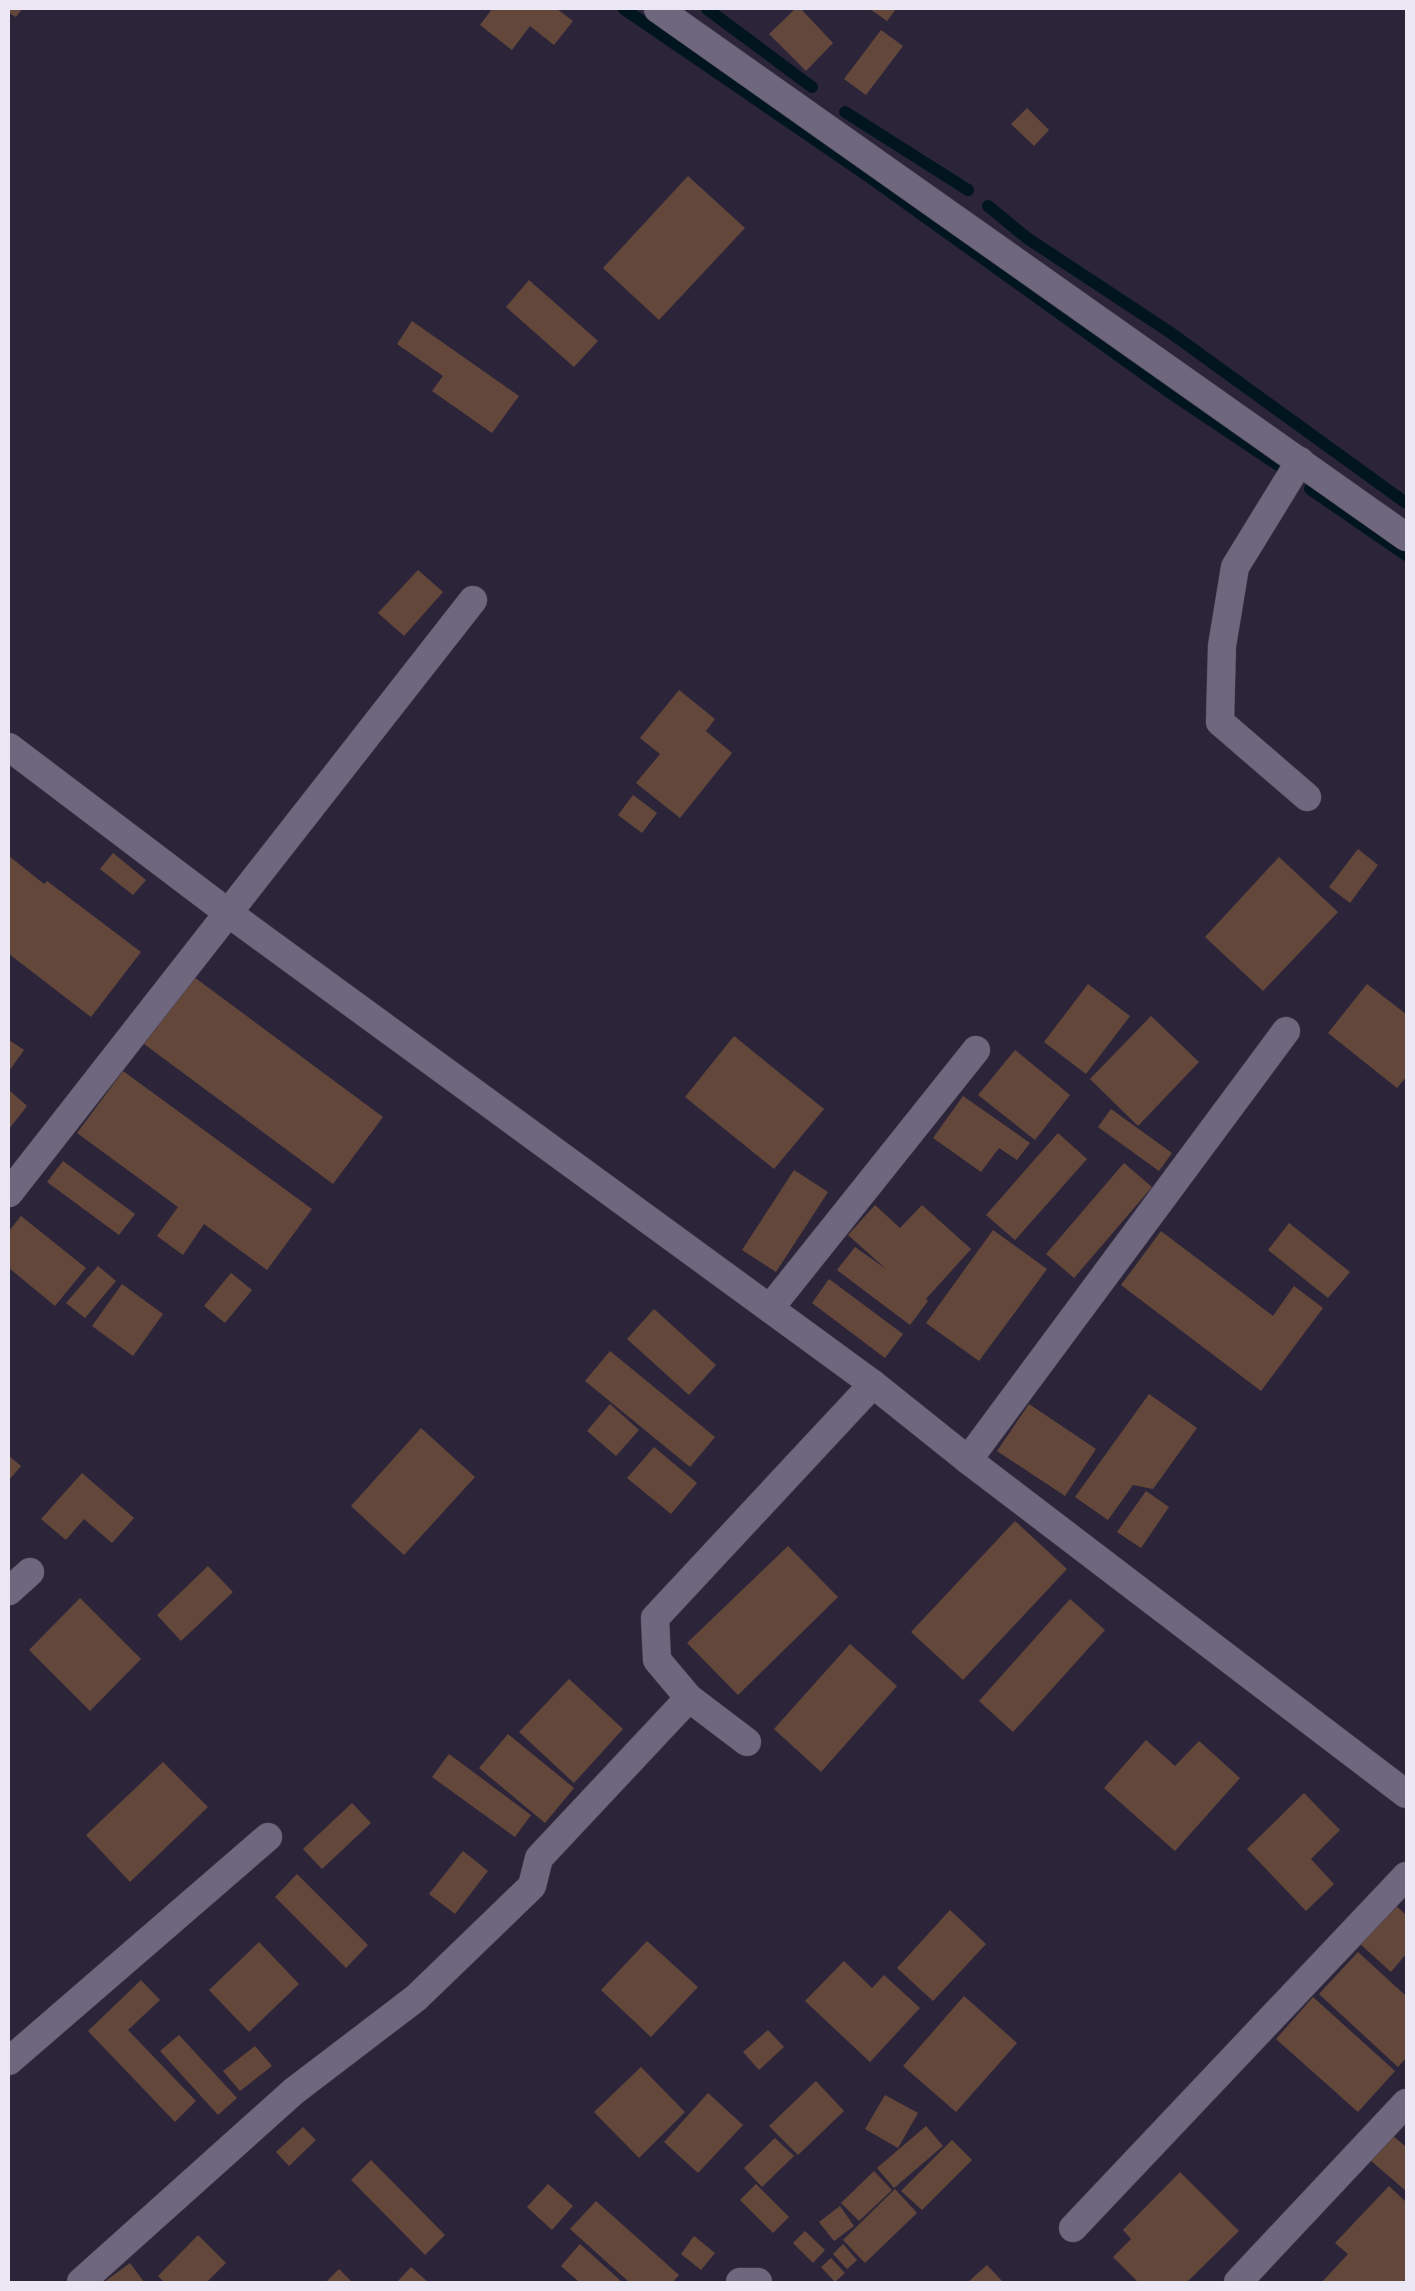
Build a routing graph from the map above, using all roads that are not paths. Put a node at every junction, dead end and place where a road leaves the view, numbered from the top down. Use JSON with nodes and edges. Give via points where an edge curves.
{"nodes":[{"id":1,"x":658,"y":9,"type":"edge"},
{"id":2,"x":1300,"y":461,"type":"junction"},
{"id":3,"x":1406,"y":537,"type":"edge"},
{"id":4,"x":473,"y":600,"type":"dead end"},
{"id":5,"x":9,"y":747,"type":"edge"},
{"id":6,"x":1307,"y":796,"type":"dead end"},
{"id":7,"x":227,"y":912,"type":"junction"},
{"id":8,"x":1286,"y":1031,"type":"dead end"},
{"id":9,"x":976,"y":1050,"type":"dead end"},
{"id":10,"x":9,"y":1193,"type":"edge"},
{"id":11,"x":770,"y":1308,"type":"junction"},
{"id":12,"x":873,"y":1384,"type":"junction"},
{"id":13,"x":968,"y":1460,"type":"junction"},
{"id":14,"x":30,"y":1572,"type":"dead end"},
{"id":15,"x":9,"y":1591,"type":"edge"},
{"id":16,"x":689,"y":1698,"type":"junction"},
{"id":17,"x":747,"y":1742,"type":"dead end"},
{"id":18,"x":1406,"y":1794,"type":"edge"},
{"id":19,"x":268,"y":1837,"type":"dead end"},
{"id":20,"x":1406,"y":1876,"type":"edge"},
{"id":21,"x":9,"y":2061,"type":"edge"},
{"id":22,"x":1406,"y":2103,"type":"edge"},
{"id":23,"x":1073,"y":2228,"type":"dead end"},
{"id":24,"x":82,"y":2282,"type":"edge"},
{"id":25,"x":740,"y":2282,"type":"edge"},
{"id":26,"x":758,"y":2282,"type":"edge"},
{"id":27,"x":1238,"y":2282,"type":"edge"}],
"edges":[{"from":1,"to":2,"type":"street"},
{"from":2,"to":3,"type":"street"},
{"from":2,"to":6,"type":"street","via":[[1235,567],[1222,646],[1220,722]]},
{"from":4,"to":7,"type":"street"},
{"from":5,"to":7,"type":"street"},
{"from":7,"to":10,"type":"street"},
{"from":7,"to":11,"type":"street"},
{"from":8,"to":13,"type":"street"},
{"from":9,"to":11,"type":"street"},
{"from":11,"to":12,"type":"street"},
{"from":12,"to":13,"type":"street"},
{"from":12,"to":16,"type":"street","via":[[655,1618],[656,1660]]},
{"from":13,"to":18,"type":"street"},
{"from":14,"to":15,"type":"street"},
{"from":16,"to":17,"type":"street"},
{"from":16,"to":24,"type":"street","via":[[539,1858],[532,1886],[416,1998],[294,2091]]},
{"from":19,"to":21,"type":"street"},
{"from":20,"to":23,"type":"street"},
{"from":22,"to":27,"type":"street"},
{"from":25,"to":26,"type":"street"}]}
